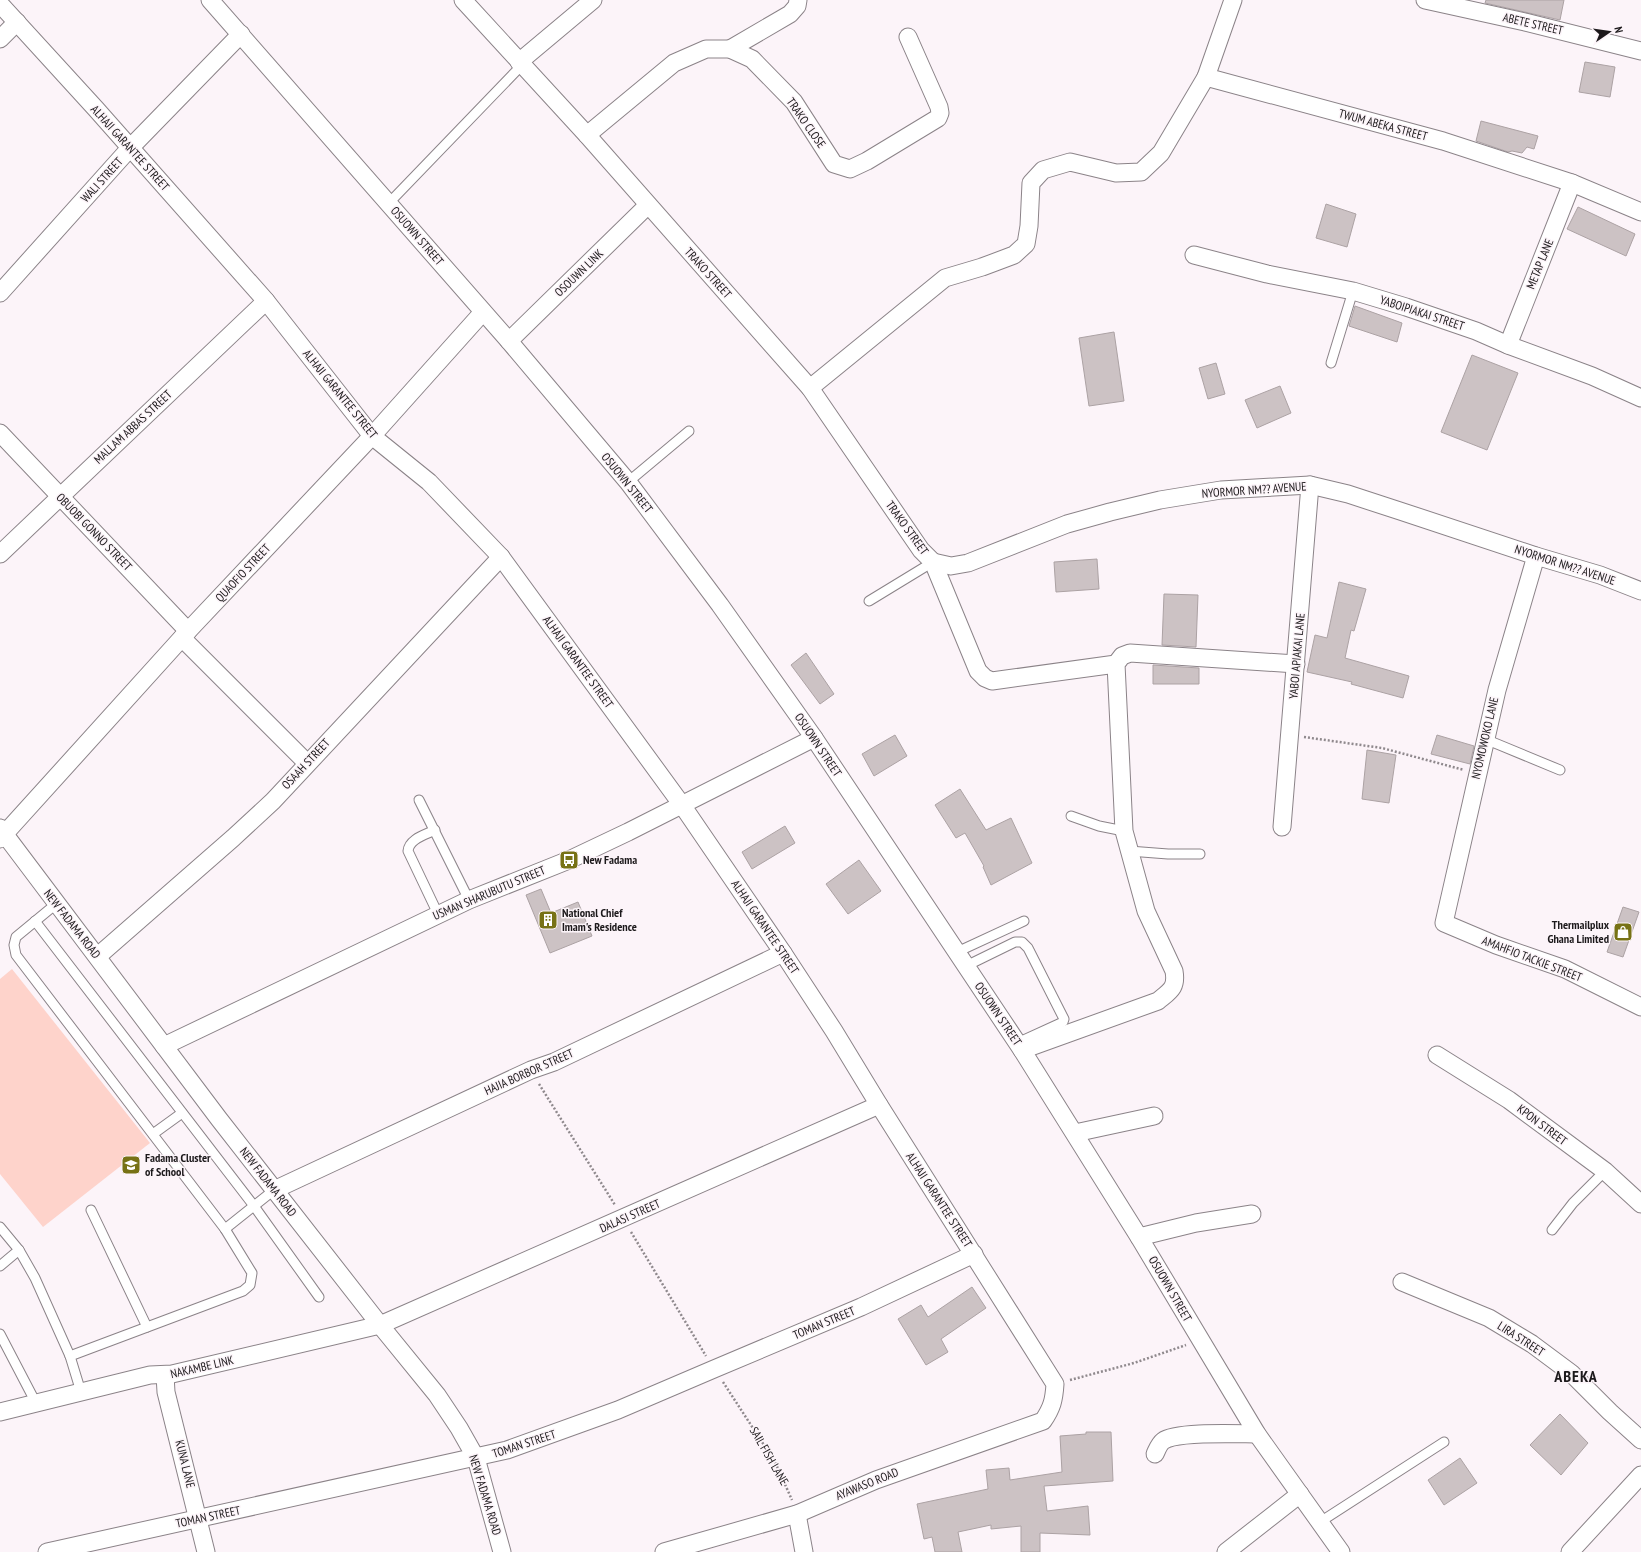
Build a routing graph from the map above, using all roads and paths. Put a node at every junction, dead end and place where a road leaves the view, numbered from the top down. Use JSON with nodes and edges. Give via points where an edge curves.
{"nodes":[{"id":1,"x":210,"y":0,"type":"edge"},
{"id":2,"x":463,"y":0,"type":"edge"},
{"id":3,"x":593,"y":0,"type":"edge"},
{"id":4,"x":798,"y":0,"type":"edge"},
{"id":5,"x":1234,"y":0,"type":"edge"},
{"id":6,"x":1425,"y":0,"type":"edge"},
{"id":7,"x":0,"y":4,"type":"edge"},
{"id":8,"x":17,"y":22,"type":"junction"},
{"id":9,"x":241,"y":34,"type":"junction"},
{"id":10,"x":908,"y":37,"type":"dead end"},
{"id":11,"x":0,"y":39,"type":"edge"},
{"id":12,"x":730,"y":49,"type":"junction"},
{"id":13,"x":1641,"y":51,"type":"edge"},
{"id":14,"x":520,"y":63,"type":"junction"},
{"id":15,"x":1206,"y":77,"type":"junction"},
{"id":16,"x":586,"y":135,"type":"junction"},
{"id":17,"x":130,"y":148,"type":"junction"},
{"id":18,"x":1572,"y":183,"type":"junction"},
{"id":19,"x":388,"y":204,"type":"junction"},
{"id":20,"x":648,"y":205,"type":"junction"},
{"id":21,"x":1641,"y":212,"type":"edge"},
{"id":22,"x":1194,"y":255,"type":"dead end"},
{"id":23,"x":1353,"y":291,"type":"junction"},
{"id":24,"x":0,"y":293,"type":"edge"},
{"id":25,"x":266,"y":301,"type":"junction"},
{"id":26,"x":483,"y":312,"type":"junction"},
{"id":27,"x":509,"y":341,"type":"junction"},
{"id":28,"x":1508,"y":345,"type":"junction"},
{"id":29,"x":1331,"y":363,"type":"dead end"},
{"id":30,"x":810,"y":388,"type":"junction"},
{"id":31,"x":1641,"y":398,"type":"edge"},
{"id":32,"x":689,"y":431,"type":"dead end"},
{"id":33,"x":0,"y":433,"type":"edge"},
{"id":34,"x":372,"y":436,"type":"junction"},
{"id":35,"x":628,"y":482,"type":"junction"},
{"id":36,"x":1310,"y":485,"type":"junction"},
{"id":37,"x":60,"y":496,"type":"junction"},
{"id":38,"x":0,"y":554,"type":"edge"},
{"id":39,"x":1536,"y":556,"type":"junction"},
{"id":40,"x":501,"y":557,"type":"junction"},
{"id":41,"x":933,"y":562,"type":"junction"},
{"id":42,"x":1641,"y":591,"type":"edge"},
{"id":43,"x":869,"y":601,"type":"dead end"},
{"id":44,"x":185,"y":634,"type":"junction"},
{"id":45,"x":1116,"y":664,"type":"junction"},
{"id":46,"x":1296,"y":664,"type":"junction"},
{"id":47,"x":1290,"y":735,"type":"junction"},
{"id":48,"x":814,"y":738,"type":"junction"},
{"id":49,"x":1485,"y":739,"type":"junction"},
{"id":50,"x":307,"y":763,"type":"junction"},
{"id":51,"x":1560,"y":770,"type":"dead end"},
{"id":52,"x":1477,"y":774,"type":"junction"},
{"id":53,"x":419,"y":800,"type":"dead end"},
{"id":54,"x":682,"y":805,"type":"junction"},
{"id":55,"x":1070,"y":816,"type":"dead end"},
{"id":56,"x":1282,"y":827,"type":"dead end"},
{"id":57,"x":435,"y":830,"type":"junction"},
{"id":58,"x":1124,"y":831,"type":"junction"},
{"id":59,"x":2,"y":834,"type":"edge"},
{"id":60,"x":1129,"y":851,"type":"junction"},
{"id":61,"x":1200,"y":854,"type":"dead end"},
{"id":62,"x":469,"y":900,"type":"junction"},
{"id":63,"x":56,"y":904,"type":"junction"},
{"id":64,"x":438,"y":914,"type":"junction"},
{"id":65,"x":35,"y":921,"type":"junction"},
{"id":66,"x":1024,"y":921,"type":"dead end"},
{"id":67,"x":1444,"y":923,"type":"joint"},
{"id":68,"x":784,"y":953,"type":"junction"},
{"id":69,"x":98,"y":956,"type":"junction"},
{"id":70,"x":961,"y":959,"type":"junction"},
{"id":71,"x":1641,"y":1007,"type":"edge"},
{"id":72,"x":164,"y":1046,"type":"junction"},
{"id":73,"x":1019,"y":1046,"type":"junction"},
{"id":74,"x":1437,"y":1055,"type":"dead end"},
{"id":75,"x":879,"y":1105,"type":"junction"},
{"id":76,"x":182,"y":1113,"type":"junction"},
{"id":77,"x":1154,"y":1116,"type":"dead end"},
{"id":78,"x":152,"y":1134,"type":"junction"},
{"id":79,"x":1075,"y":1134,"type":"junction"},
{"id":80,"x":1605,"y":1172,"type":"junction"},
{"id":81,"x":274,"y":1190,"type":"junction"},
{"id":82,"x":1641,"y":1204,"type":"edge"},
{"id":83,"x":254,"y":1206,"type":"junction"},
{"id":84,"x":91,"y":1210,"type":"dead end"},
{"id":85,"x":1252,"y":1214,"type":"dead end"},
{"id":86,"x":0,"y":1227,"type":"edge"},
{"id":87,"x":225,"y":1228,"type":"junction"},
{"id":88,"x":1552,"y":1230,"type":"dead end"},
{"id":89,"x":1139,"y":1237,"type":"junction"},
{"id":90,"x":19,"y":1250,"type":"junction"},
{"id":91,"x":974,"y":1254,"type":"junction"},
{"id":92,"x":0,"y":1266,"type":"edge"},
{"id":93,"x":1402,"y":1282,"type":"dead end"},
{"id":94,"x":319,"y":1297,"type":"dead end"},
{"id":95,"x":380,"y":1325,"type":"junction"},
{"id":96,"x":147,"y":1328,"type":"junction"},
{"id":97,"x":0,"y":1334,"type":"edge"},
{"id":98,"x":1200,"y":1340,"type":"junction"},
{"id":99,"x":70,"y":1356,"type":"junction"},
{"id":100,"x":714,"y":1369,"type":"junction"},
{"id":101,"x":164,"y":1376,"type":"junction"},
{"id":102,"x":1054,"y":1390,"type":"junction"},
{"id":103,"x":81,"y":1392,"type":"junction"},
{"id":104,"x":36,"y":1403,"type":"junction"},
{"id":105,"x":0,"y":1412,"type":"edge"},
{"id":106,"x":1257,"y":1434,"type":"junction"},
{"id":107,"x":1641,"y":1440,"type":"edge"},
{"id":108,"x":1444,"y":1442,"type":"dead end"},
{"id":109,"x":1155,"y":1454,"type":"dead end"},
{"id":110,"x":476,"y":1458,"type":"junction"},
{"id":111,"x":1641,"y":1475,"type":"edge"},
{"id":112,"x":1300,"y":1494,"type":"junction"},
{"id":113,"x":797,"y":1514,"type":"junction"},
{"id":114,"x":198,"y":1519,"type":"junction"},
{"id":115,"x":1320,"y":1522,"type":"junction"},
{"id":116,"x":47,"y":1552,"type":"edge"},
{"id":117,"x":206,"y":1552,"type":"edge"},
{"id":118,"x":502,"y":1552,"type":"edge"},
{"id":119,"x":664,"y":1552,"type":"edge"},
{"id":120,"x":804,"y":1552,"type":"edge"},
{"id":121,"x":1226,"y":1552,"type":"edge"},
{"id":122,"x":1341,"y":1552,"type":"edge"},
{"id":123,"x":1570,"y":1552,"type":"edge"}],
"edges":[{"from":1,"to":9,"type":"street","name":"OSUOWN STREET"},
{"from":2,"to":14,"type":"street","name":"TRAKO STREET"},
{"from":3,"to":14,"type":"street"},
{"from":4,"to":12,"type":"street","via":[[797,6],[790,14]]},
{"from":5,"to":15,"type":"street"},
{"from":6,"to":13,"type":"street","name":"ABETE STREET"},
{"from":7,"to":8,"type":"street","name":"ALHAJI GARANTEE STREET"},
{"from":8,"to":11,"type":"street"},
{"from":8,"to":17,"type":"street","name":"ALHAJI GARANTEE STREET"},
{"from":9,"to":17,"type":"street","name":"WALI STREET"},
{"from":9,"to":19,"type":"street","name":"OSUOWN STREET"},
{"from":10,"to":12,"type":"street","name":"TRAKO CLOSE","via":[[939,107],[938,118],[850,169],[834,164],[794,102],[752,59]]},
{"from":12,"to":16,"type":"street","name":"TRAKO CLOSE","via":[[706,49],[674,63]]},
{"from":14,"to":16,"type":"street","name":"TRAKO STREET"},
{"from":14,"to":19,"type":"lane"},
{"from":15,"to":18,"type":"street","name":"TWUM ABEKA STREET","via":[[1443,141]]},
{"from":15,"to":30,"type":"street","via":[[1160,154],[1140,172],[1116,173],[1070,162],[1043,170],[1031,183],[1026,244],[1014,255],[982,268],[945,278]]},
{"from":16,"to":20,"type":"street","name":"TRAKO STREET"},
{"from":17,"to":24,"type":"street","name":"WALI STREET"},
{"from":17,"to":25,"type":"street","name":"ALHAJI GARANTEE STREET"},
{"from":18,"to":21,"type":"street","name":"TWUM ABEKA STREET"},
{"from":18,"to":28,"type":"street","name":"METAP LANE"},
{"from":19,"to":26,"type":"street","name":"OSUOWN STREET"},
{"from":20,"to":27,"type":"street","name":"OSOUWN LINK"},
{"from":20,"to":30,"type":"street","name":"TRAKO STREET"},
{"from":22,"to":23,"type":"street","name":"YABOIPIAKAI STREET","via":[[1267,274]]},
{"from":23,"to":28,"type":"street","name":"YABOIPIAKAI STREET","via":[[1476,331]]},
{"from":23,"to":29,"type":"lane"},
{"from":25,"to":34,"type":"street","name":"ALHAJI GARANTEE STREET"},
{"from":25,"to":37,"type":"street","name":"MALLAM ABBAS STREET"},
{"from":26,"to":27,"type":"street","name":"OSUOWN STREET"},
{"from":26,"to":34,"type":"street","name":"QUAOFIO STREET"},
{"from":27,"to":35,"type":"street","name":"OSUOWN STREET"},
{"from":28,"to":31,"type":"street","name":"YABOIPIAKAI STREET","via":[[1592,376]]},
{"from":30,"to":41,"type":"street","name":"TRAKO STREET","via":[[921,550]]},
{"from":32,"to":35,"type":"lane"},
{"from":33,"to":37,"type":"street","name":"OBUOBI GONNO STREET"},
{"from":34,"to":40,"type":"street","name":"ALHAJI GARANTEE STREET","via":[[429,482]]},
{"from":34,"to":44,"type":"street","name":"QUAOFIO STREET"},
{"from":35,"to":48,"type":"street","name":"OSUOWN STREET","via":[[720,605]]},
{"from":36,"to":39,"type":"street","name":"NYORMOR NM?? AVENUE","via":[[1348,494]]},
{"from":36,"to":41,"type":"street","name":"NYORMOR NM?? AVENUE","via":[[1221,490],[1160,500],[1067,524],[968,563],[951,566]]},
{"from":36,"to":46,"type":"street","name":"YABOI APIAKAI LANE"},
{"from":37,"to":38,"type":"street","name":"MALLAM ABBAS STREET"},
{"from":37,"to":44,"type":"street","name":"OBUOBI GONNO STREET"},
{"from":39,"to":42,"type":"street","name":"NYORMOR NM?? AVENUE","via":[[1600,575]]},
{"from":39,"to":49,"type":"street","name":"NYOMOWOKO LANE","via":[[1512,633]]},
{"from":40,"to":50,"type":"street","name":"OSAAH STREET"},
{"from":40,"to":54,"type":"street","name":"ALHAJI GARANTEE STREET"},
{"from":41,"to":43,"type":"lane"},
{"from":41,"to":45,"type":"street","via":[[978,671],[992,682]]},
{"from":44,"to":50,"type":"street","name":"OBUOBI GONNO STREET"},
{"from":44,"to":59,"type":"street","name":"QUAOFIO STREET"},
{"from":45,"to":46,"type":"street","via":[[1122,656],[1130,653]]},
{"from":45,"to":58,"type":"street"},
{"from":46,"to":47,"type":"street","name":"YABOI APIAKAI LANE"},
{"from":47,"to":52,"type":"path","via":[[1382,748]]},
{"from":47,"to":56,"type":"street","name":"YABOI APIAKAI LANE"},
{"from":48,"to":54,"type":"street","name":"USMAN SHARUBUTU STREET"},
{"from":48,"to":70,"type":"street","name":"OSUOWN STREET"},
{"from":49,"to":51,"type":"lane"},
{"from":49,"to":52,"type":"street","name":"NYOMOWOKO LANE"},
{"from":50,"to":69,"type":"street","name":"OSAAH STREET","via":[[273,801],[233,838]]},
{"from":52,"to":67,"type":"street","name":"NYOMOWOKO LANE"},
{"from":53,"to":57,"type":"lane"},
{"from":54,"to":62,"type":"street","name":"USMAN SHARUBUTU STREET","via":[[569,860]]},
{"from":54,"to":68,"type":"street","name":"ALHAJI GARANTEE STREET"},
{"from":55,"to":58,"type":"lane"},
{"from":57,"to":62,"type":"lane"},
{"from":57,"to":64,"type":"lane","via":[[411,842],[408,852]]},
{"from":58,"to":60,"type":"street"},
{"from":59,"to":63,"type":"street","name":"NEW FADAMA ROAD"},
{"from":60,"to":61,"type":"lane"},
{"from":60,"to":73,"type":"street","via":[[1146,912],[1174,971],[1176,980],[1172,990],[1158,1001]]},
{"from":62,"to":64,"type":"street","name":"USMAN SHARUBUTU STREET"},
{"from":63,"to":65,"type":"lane"},
{"from":63,"to":69,"type":"street","name":"NEW FADAMA ROAD"},
{"from":64,"to":72,"type":"street","name":"USMAN SHARUBUTU STREET"},
{"from":65,"to":76,"type":"lane"},
{"from":65,"to":78,"type":"lane","via":[[16,937],[16,955]]},
{"from":66,"to":70,"type":"lane"},
{"from":67,"to":71,"type":"street","name":"AMAHFIO TACKIE STREET","via":[[1496,945],[1565,969]]},
{"from":68,"to":75,"type":"street","name":"ALHAJI GARANTEE STREET"},
{"from":68,"to":81,"type":"street","name":"HAJIA BORBOR STREET"},
{"from":69,"to":72,"type":"street","name":"NEW FADAMA ROAD"},
{"from":70,"to":73,"type":"street","name":"OSUOWN STREET"},
{"from":70,"to":73,"type":"lane","via":[[1015,942],[1022,942],[1028,948],[1064,1018],[1063,1022]]},
{"from":72,"to":81,"type":"street","name":"NEW FADAMA ROAD"},
{"from":73,"to":79,"type":"street","name":"OSUOWN STREET"},
{"from":74,"to":80,"type":"street","name":"KPON STREET","via":[[1509,1100]]},
{"from":75,"to":91,"type":"street","name":"ALHAJI GARANTEE STREET"},
{"from":75,"to":95,"type":"street","name":"DALASI STREET"},
{"from":76,"to":78,"type":"lane"},
{"from":76,"to":83,"type":"lane"},
{"from":77,"to":79,"type":"street"},
{"from":78,"to":87,"type":"lane"},
{"from":79,"to":89,"type":"street","name":"OSUOWN STREET"},
{"from":80,"to":82,"type":"street","name":"KPON STREET"},
{"from":80,"to":88,"type":"lane","via":[[1572,1203]]},
{"from":81,"to":83,"type":"lane"},
{"from":81,"to":95,"type":"street","name":"NEW FADAMA ROAD"},
{"from":83,"to":87,"type":"lane"},
{"from":83,"to":94,"type":"lane"},
{"from":84,"to":96,"type":"lane"},
{"from":85,"to":89,"type":"street","via":[[1196,1223]]},
{"from":86,"to":90,"type":"lane"},
{"from":87,"to":96,"type":"lane","via":[[252,1273],[250,1285],[243,1291]]},
{"from":89,"to":98,"type":"street","name":"OSUOWN STREET"},
{"from":90,"to":92,"type":"lane"},
{"from":90,"to":99,"type":"lane","via":[[36,1278]]},
{"from":91,"to":100,"type":"street","name":"TOMAN STREET","via":[[861,1307]]},
{"from":91,"to":102,"type":"street","name":"ALHAJI GARANTEE STREET"},
{"from":93,"to":107,"type":"street","name":"LIRA STREET","via":[[1489,1318],[1532,1344],[1571,1372]]},
{"from":95,"to":101,"type":"street","name":"NAKAMBE LINK"},
{"from":95,"to":110,"type":"street","name":"NEW FADAMA ROAD","via":[[437,1395]]},
{"from":96,"to":99,"type":"lane"},
{"from":97,"to":104,"type":"lane"},
{"from":98,"to":102,"type":"path"},
{"from":98,"to":106,"type":"street","name":"OSUOWN STREET"},
{"from":99,"to":103,"type":"lane"},
{"from":100,"to":110,"type":"street","name":"TOMAN STREET","via":[[545,1438]]},
{"from":100,"to":113,"type":"path","name":"SAIL FISH LANE","via":[[775,1462]]},
{"from":101,"to":103,"type":"street","name":"NAKAMBE LINK","via":[[150,1375]]},
{"from":101,"to":114,"type":"street","name":"KUNA LANE"},
{"from":102,"to":113,"type":"street","name":"AYAWASO ROAD","via":[[1051,1410],[1043,1421],[876,1480]]},
{"from":103,"to":104,"type":"street","name":"NAKAMBE LINK"},
{"from":104,"to":105,"type":"street","name":"NAKAMBE LINK"},
{"from":106,"to":109,"type":"street","via":[[1189,1435],[1169,1438],[1163,1441]]},
{"from":106,"to":112,"type":"street","name":"OSUOWN STREET"},
{"from":108,"to":115,"type":"lane"},
{"from":110,"to":114,"type":"street","name":"TOMAN STREET"},
{"from":110,"to":118,"type":"street","name":"NEW FADAMA ROAD"},
{"from":111,"to":123,"type":"street"},
{"from":112,"to":115,"type":"street","name":"OSUOWN STREET"},
{"from":112,"to":121,"type":"street"},
{"from":113,"to":119,"type":"street","name":"AYAWASO ROAD"},
{"from":113,"to":120,"type":"street"},
{"from":114,"to":116,"type":"street","name":"TOMAN STREET"},
{"from":114,"to":117,"type":"street","name":"KUNA LANE"},
{"from":115,"to":122,"type":"street","name":"OSUOWN STREET"}]}
